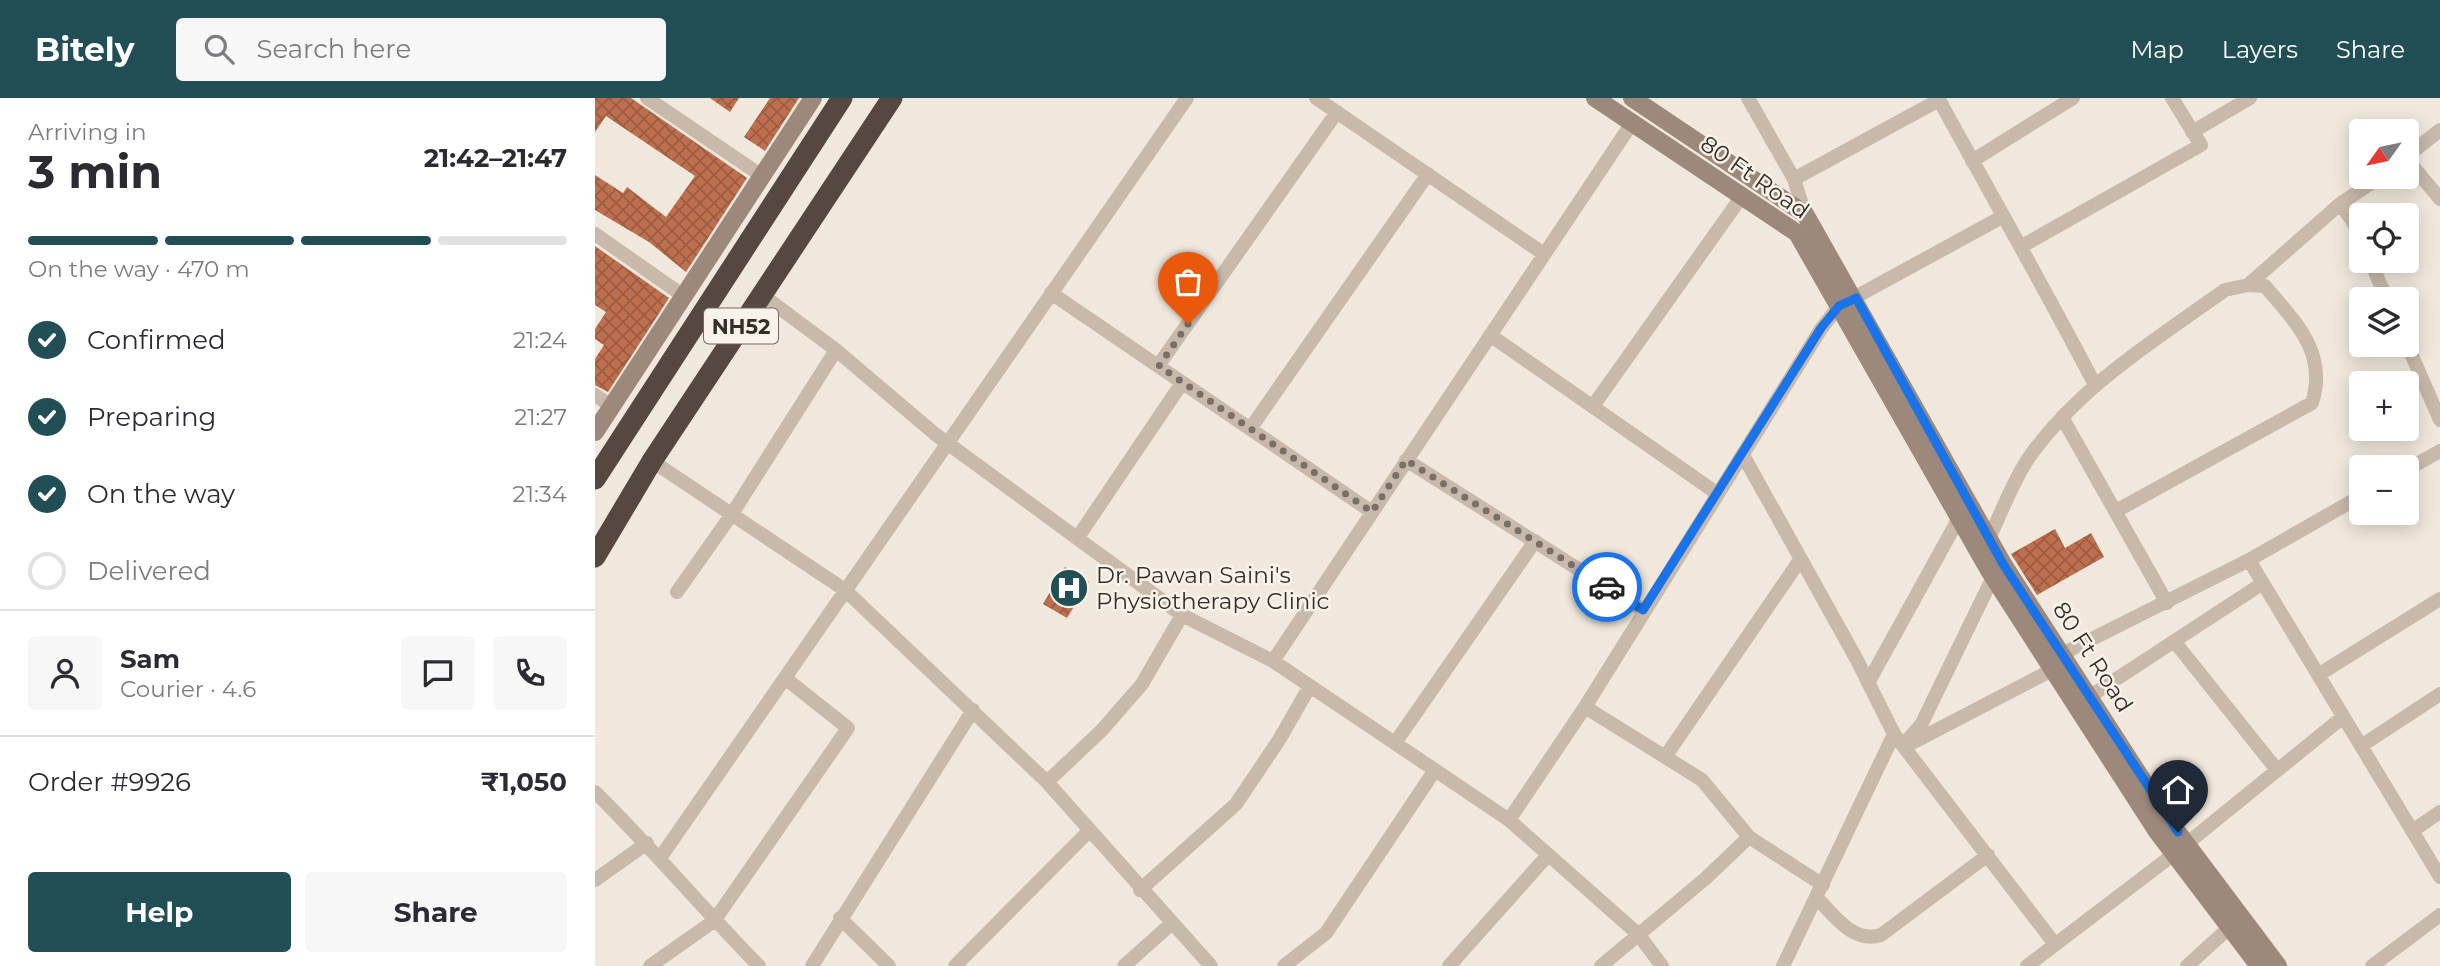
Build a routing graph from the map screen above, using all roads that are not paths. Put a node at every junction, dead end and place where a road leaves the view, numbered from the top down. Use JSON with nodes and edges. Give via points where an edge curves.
{"nodes":[{"id":1,"x":647,"y":98,"type":"edge"},
{"id":2,"x":813,"y":98,"type":"edge"},
{"id":3,"x":842,"y":98,"type":"edge"},
{"id":4,"x":892,"y":98,"type":"edge"},
{"id":5,"x":1187,"y":98,"type":"edge"},
{"id":6,"x":1316,"y":98,"type":"edge"},
{"id":7,"x":1595,"y":98,"type":"edge"},
{"id":8,"x":1632,"y":98,"type":"edge"},
{"id":9,"x":1748,"y":98,"type":"edge"},
{"id":10,"x":2073,"y":98,"type":"edge"},
{"id":11,"x":2172,"y":98,"type":"edge"},
{"id":12,"x":2250,"y":98,"type":"edge"},
{"id":13,"x":1939,"y":99,"type":"edge"},
{"id":14,"x":663,"y":102,"type":"edge"},
{"id":15,"x":1337,"y":112,"type":"junction"},
{"id":16,"x":1632,"y":123,"type":"junction"},
{"id":17,"x":2440,"y":130,"type":"edge"},
{"id":18,"x":2192,"y":132,"type":"junction"},
{"id":19,"x":2419,"y":147,"type":"edge"},
{"id":20,"x":1972,"y":161,"type":"junction"},
{"id":21,"x":2419,"y":173,"type":"edge"},
{"id":22,"x":1428,"y":174,"type":"junction"},
{"id":23,"x":762,"y":176,"type":"junction"},
{"id":24,"x":1794,"y":179,"type":"junction"},
{"id":25,"x":2362,"y":189,"type":"edge"},
{"id":26,"x":1742,"y":196,"type":"junction"},
{"id":27,"x":2440,"y":198,"type":"edge"},
{"id":28,"x":2340,"y":204,"type":"junction"},
{"id":29,"x":1805,"y":214,"type":"junction"},
{"id":30,"x":2002,"y":216,"type":"junction"},
{"id":31,"x":2349,"y":216,"type":"edge"},
{"id":32,"x":595,"y":234,"type":"edge"},
{"id":33,"x":2022,"y":246,"type":"junction"},
{"id":34,"x":1544,"y":254,"type":"junction"},
{"id":35,"x":2248,"y":285,"type":"junction"},
{"id":36,"x":1051,"y":293,"type":"junction"},
{"id":37,"x":761,"y":294,"type":"junction"},
{"id":38,"x":685,"y":297,"type":"junction"},
{"id":39,"x":1847,"y":302,"type":"junction"},
{"id":40,"x":1490,"y":335,"type":"junction"},
{"id":41,"x":836,"y":350,"type":"junction"},
{"id":42,"x":2413,"y":357,"type":"edge"},
{"id":43,"x":1159,"y":366,"type":"junction"},
{"id":44,"x":1182,"y":383,"type":"junction"},
{"id":45,"x":2095,"y":383,"type":"junction"},
{"id":46,"x":595,"y":395,"type":"edge"},
{"id":47,"x":1593,"y":406,"type":"junction"},
{"id":48,"x":613,"y":407,"type":"junction"},
{"id":49,"x":2061,"y":417,"type":"junction"},
{"id":50,"x":2440,"y":417,"type":"edge"},
{"id":51,"x":1250,"y":429,"type":"junction"},
{"id":52,"x":595,"y":432,"type":"edge"},
{"id":53,"x":947,"y":442,"type":"junction"},
{"id":54,"x":2440,"y":451,"type":"edge"},
{"id":55,"x":1743,"y":455,"type":"junction"},
{"id":56,"x":1406,"y":460,"type":"junction"},
{"id":57,"x":653,"y":461,"type":"junction"},
{"id":58,"x":2419,"y":463,"type":"edge"},
{"id":59,"x":595,"y":479,"type":"edge"},
{"id":60,"x":1718,"y":494,"type":"junction"},
{"id":61,"x":2349,"y":503,"type":"edge"},
{"id":62,"x":2116,"y":511,"type":"junction"},
{"id":63,"x":1372,"y":512,"type":"junction"},
{"id":64,"x":731,"y":514,"type":"junction"},
{"id":65,"x":1959,"y":518,"type":"junction"},
{"id":66,"x":1078,"y":537,"type":"junction"},
{"id":67,"x":1989,"y":538,"type":"junction"},
{"id":68,"x":1535,"y":541,"type":"junction"},
{"id":69,"x":595,"y":557,"type":"edge"},
{"id":70,"x":1800,"y":560,"type":"junction"},
{"id":71,"x":2249,"y":560,"type":"junction"},
{"id":72,"x":1993,"y":577,"type":"junction"},
{"id":73,"x":2263,"y":583,"type":"junction"},
{"id":74,"x":845,"y":590,"type":"junction"},
{"id":75,"x":677,"y":592,"type":"dead end"},
{"id":76,"x":2440,"y":599,"type":"edge"},
{"id":77,"x":2167,"y":603,"type":"junction"},
{"id":78,"x":1643,"y":610,"type":"junction"},
{"id":79,"x":1182,"y":615,"type":"junction"},
{"id":80,"x":2174,"y":641,"type":"junction"},
{"id":81,"x":2062,"y":654,"type":"junction"},
{"id":82,"x":1273,"y":661,"type":"junction"},
{"id":83,"x":2052,"y":670,"type":"junction"},
{"id":84,"x":2318,"y":675,"type":"junction"},
{"id":85,"x":785,"y":678,"type":"junction"},
{"id":86,"x":1868,"y":683,"type":"junction"},
{"id":87,"x":1310,"y":686,"type":"junction"},
{"id":88,"x":2440,"y":694,"type":"edge"},
{"id":89,"x":2089,"y":696,"type":"junction"},
{"id":90,"x":1585,"y":707,"type":"junction"},
{"id":91,"x":973,"y":710,"type":"junction"},
{"id":92,"x":2343,"y":717,"type":"junction"},
{"id":93,"x":1900,"y":742,"type":"junction"},
{"id":94,"x":1395,"y":743,"type":"junction"},
{"id":95,"x":2361,"y":746,"type":"junction"},
{"id":96,"x":1665,"y":757,"type":"junction"},
{"id":97,"x":1435,"y":770,"type":"junction"},
{"id":98,"x":2277,"y":770,"type":"junction"},
{"id":99,"x":1047,"y":782,"type":"junction"},
{"id":100,"x":595,"y":792,"type":"edge"},
{"id":101,"x":2440,"y":812,"type":"edge"},
{"id":102,"x":1509,"y":820,"type":"junction"},
{"id":103,"x":2412,"y":831,"type":"junction"},
{"id":104,"x":1088,"y":832,"type":"junction"},
{"id":105,"x":1749,"y":837,"type":"junction"},
{"id":106,"x":647,"y":843,"type":"junction"},
{"id":107,"x":2180,"y":849,"type":"junction"},
{"id":108,"x":1548,"y":855,"type":"junction"},
{"id":109,"x":1988,"y":855,"type":"junction"},
{"id":110,"x":660,"y":858,"type":"junction"},
{"id":111,"x":2440,"y":877,"type":"edge"},
{"id":112,"x":595,"y":880,"type":"edge"},
{"id":113,"x":1140,"y":890,"type":"junction"},
{"id":114,"x":1820,"y":892,"type":"junction"},
{"id":115,"x":2440,"y":915,"type":"edge"},
{"id":116,"x":840,"y":918,"type":"junction"},
{"id":117,"x":714,"y":921,"type":"junction"},
{"id":118,"x":1171,"y":924,"type":"junction"},
{"id":119,"x":2229,"y":928,"type":"junction"},
{"id":120,"x":1637,"y":934,"type":"junction"},
{"id":121,"x":2054,"y":943,"type":"junction"},
{"id":122,"x":650,"y":966,"type":"edge"},
{"id":123,"x":759,"y":966,"type":"edge"},
{"id":124,"x":812,"y":966,"type":"edge"},
{"id":125,"x":889,"y":966,"type":"edge"},
{"id":126,"x":955,"y":966,"type":"edge"},
{"id":127,"x":1124,"y":966,"type":"edge"},
{"id":128,"x":1211,"y":966,"type":"edge"},
{"id":129,"x":1284,"y":966,"type":"edge"},
{"id":130,"x":1449,"y":966,"type":"edge"},
{"id":131,"x":1601,"y":966,"type":"edge"},
{"id":132,"x":1662,"y":966,"type":"edge"},
{"id":133,"x":1783,"y":966,"type":"edge"},
{"id":134,"x":2027,"y":966,"type":"edge"},
{"id":135,"x":2187,"y":966,"type":"edge"},
{"id":136,"x":2259,"y":966,"type":"edge"},
{"id":137,"x":2278,"y":966,"type":"edge"},
{"id":138,"x":2372,"y":966,"type":"edge"}],
"edges":[{"from":1,"to":14,"type":"street"},
{"from":2,"to":23,"type":"main road"},
{"from":3,"to":59,"type":"highway","number":"NH52"},
{"from":4,"to":37,"type":"highway","number":"NH52"},
{"from":5,"to":36,"type":"street"},
{"from":6,"to":15,"type":"street"},
{"from":7,"to":16,"type":"main road","name":"80 Ft Road"},
{"from":8,"to":29,"type":"main road","name":"80 Ft Road"},
{"from":9,"to":24,"type":"street"},
{"from":10,"to":20,"type":"street"},
{"from":11,"to":18,"type":"street"},
{"from":12,"to":18,"type":"street"},
{"from":13,"to":20,"type":"street"},
{"from":13,"to":24,"type":"street"},
{"from":14,"to":23,"type":"street"},
{"from":15,"to":22,"type":"street"},
{"from":15,"to":43,"type":"street"},
{"from":16,"to":26,"type":"main road","name":"80 Ft Road"},
{"from":16,"to":34,"type":"street"},
{"from":17,"to":19,"type":"street"},
{"from":18,"to":33,"type":"street","via":[[2201,145]]},
{"from":20,"to":30,"type":"street"},
{"from":21,"to":27,"type":"street"},
{"from":22,"to":34,"type":"street"},
{"from":22,"to":51,"type":"street"},
{"from":23,"to":38,"type":"main road"},
{"from":24,"to":29,"type":"street"},
{"from":25,"to":28,"type":"street"},
{"from":26,"to":39,"type":"main road","name":"80 Ft Road","via":[[1797,233]]},
{"from":26,"to":47,"type":"street"},
{"from":28,"to":31,"type":"street"},
{"from":28,"to":35,"type":"street"},
{"from":29,"to":39,"type":"main road","name":"80 Ft Road"},
{"from":30,"to":33,"type":"street"},
{"from":30,"to":39,"type":"street"},
{"from":32,"to":38,"type":"street"},
{"from":33,"to":45,"type":"street"},
{"from":34,"to":40,"type":"street"},
{"from":35,"to":45,"type":"street","via":[[2225,290]]},
{"from":35,"to":62,"type":"street","via":[[2265,286],[2308,338],[2318,383],[2312,403]]},
{"from":36,"to":43,"type":"street"},
{"from":36,"to":53,"type":"street"},
{"from":37,"to":41,"type":"street"},
{"from":37,"to":57,"type":"highway","number":"NH52"},
{"from":38,"to":48,"type":"main road"},
{"from":39,"to":55,"type":"street","via":[[1821,328]]},
{"from":39,"to":65,"type":"main road","name":"80 Ft Road"},
{"from":39,"to":67,"type":"main road","name":"80 Ft Road"},
{"from":40,"to":47,"type":"street"},
{"from":40,"to":56,"type":"street"},
{"from":41,"to":53,"type":"street"},
{"from":41,"to":64,"type":"street"},
{"from":42,"to":50,"type":"street"},
{"from":43,"to":44,"type":"street"},
{"from":44,"to":51,"type":"street"},
{"from":44,"to":66,"type":"street"},
{"from":45,"to":49,"type":"street"},
{"from":46,"to":48,"type":"street"},
{"from":47,"to":60,"type":"street"},
{"from":48,"to":52,"type":"main road"},
{"from":49,"to":62,"type":"street"},
{"from":49,"to":67,"type":"street","via":[[2028,458]]},
{"from":51,"to":63,"type":"street"},
{"from":53,"to":66,"type":"street"},
{"from":53,"to":74,"type":"street"},
{"from":54,"to":58,"type":"street"},
{"from":55,"to":60,"type":"street"},
{"from":55,"to":70,"type":"street"},
{"from":56,"to":63,"type":"street"},
{"from":56,"to":68,"type":"street"},
{"from":57,"to":64,"type":"street"},
{"from":57,"to":69,"type":"highway","number":"NH52"},
{"from":60,"to":78,"type":"street"},
{"from":61,"to":71,"type":"street"},
{"from":62,"to":77,"type":"street"},
{"from":63,"to":82,"type":"street"},
{"from":64,"to":74,"type":"street"},
{"from":64,"to":75,"type":"street"},
{"from":65,"to":72,"type":"main road","name":"80 Ft Road"},
{"from":65,"to":86,"type":"street"},
{"from":66,"to":79,"type":"street"},
{"from":67,"to":81,"type":"main road","name":"80 Ft Road"},
{"from":68,"to":78,"type":"street"},
{"from":68,"to":94,"type":"street"},
{"from":70,"to":86,"type":"street"},
{"from":70,"to":96,"type":"street"},
{"from":71,"to":73,"type":"street"},
{"from":71,"to":77,"type":"street"},
{"from":72,"to":83,"type":"main road","name":"80 Ft Road"},
{"from":72,"to":93,"type":"street","via":[[1921,725]]},
{"from":73,"to":80,"type":"street"},
{"from":73,"to":84,"type":"street"},
{"from":74,"to":85,"type":"street"},
{"from":74,"to":91,"type":"street"},
{"from":76,"to":84,"type":"street"},
{"from":77,"to":81,"type":"street"},
{"from":78,"to":90,"type":"street"},
{"from":79,"to":82,"type":"street"},
{"from":79,"to":99,"type":"street","via":[[1142,684]]},
{"from":80,"to":89,"type":"street"},
{"from":80,"to":98,"type":"street"},
{"from":81,"to":89,"type":"main road","name":"80 Ft Road"},
{"from":82,"to":87,"type":"street"},
{"from":83,"to":93,"type":"street"},
{"from":83,"to":107,"type":"main road","name":"80 Ft Road"},
{"from":84,"to":92,"type":"street"},
{"from":85,"to":110,"type":"street"},
{"from":85,"to":117,"type":"street","via":[[848,728]]},
{"from":86,"to":93,"type":"street"},
{"from":87,"to":94,"type":"street"},
{"from":87,"to":113,"type":"street","via":[[1236,804]]},
{"from":88,"to":95,"type":"street"},
{"from":89,"to":107,"type":"main road","name":"80 Ft Road"},
{"from":90,"to":96,"type":"street"},
{"from":90,"to":102,"type":"street"},
{"from":91,"to":99,"type":"street"},
{"from":91,"to":116,"type":"street"},
{"from":92,"to":95,"type":"street"},
{"from":92,"to":98,"type":"street"},
{"from":93,"to":109,"type":"street"},
{"from":93,"to":114,"type":"street"},
{"from":94,"to":97,"type":"street"},
{"from":95,"to":103,"type":"street"},
{"from":96,"to":105,"type":"street","via":[[1702,780]]},
{"from":97,"to":102,"type":"street"},
{"from":97,"to":129,"type":"street","via":[[1326,933]]},
{"from":98,"to":107,"type":"street"},
{"from":99,"to":104,"type":"street"},
{"from":100,"to":106,"type":"street"},
{"from":101,"to":103,"type":"street"},
{"from":102,"to":108,"type":"street"},
{"from":103,"to":111,"type":"street"},
{"from":104,"to":113,"type":"street"},
{"from":104,"to":126,"type":"street"},
{"from":105,"to":114,"type":"street"},
{"from":105,"to":120,"type":"street"},
{"from":106,"to":110,"type":"street"},
{"from":106,"to":112,"type":"street"},
{"from":107,"to":119,"type":"main road","name":"80 Ft Road"},
{"from":107,"to":121,"type":"street"},
{"from":107,"to":137,"type":"main road","name":"80 Ft Road"},
{"from":108,"to":120,"type":"street"},
{"from":108,"to":130,"type":"street"},
{"from":109,"to":114,"type":"street","via":[[1881,935],[1870,938],[1851,931]]},
{"from":109,"to":121,"type":"street"},
{"from":110,"to":117,"type":"street"},
{"from":113,"to":118,"type":"street"},
{"from":114,"to":133,"type":"street"},
{"from":115,"to":138,"type":"street"},
{"from":116,"to":124,"type":"street"},
{"from":116,"to":125,"type":"street"},
{"from":117,"to":122,"type":"street"},
{"from":117,"to":123,"type":"street"},
{"from":118,"to":127,"type":"street"},
{"from":118,"to":128,"type":"street"},
{"from":119,"to":135,"type":"street"},
{"from":119,"to":136,"type":"main road","name":"80 Ft Road"},
{"from":120,"to":131,"type":"street"},
{"from":120,"to":132,"type":"street"},
{"from":121,"to":134,"type":"street"}]}
